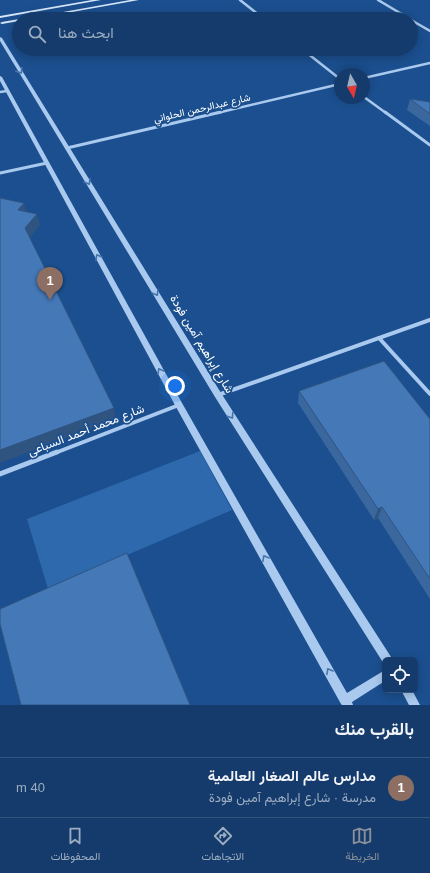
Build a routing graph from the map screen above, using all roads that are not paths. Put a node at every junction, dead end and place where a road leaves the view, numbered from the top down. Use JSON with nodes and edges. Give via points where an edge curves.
{"nodes":[{"id":1,"x":99,"y":0,"type":"edge"},
{"id":2,"x":138,"y":0,"type":"edge"},
{"id":3,"x":240,"y":0,"type":"edge"},
{"id":4,"x":378,"y":0,"type":"edge"},
{"id":5,"x":42,"y":12,"type":"edge"},
{"id":6,"x":67,"y":12,"type":"edge"},
{"id":7,"x":255,"y":12,"type":"edge"},
{"id":8,"x":398,"y":12,"type":"edge"},
{"id":9,"x":12,"y":18,"type":"edge"},
{"id":10,"x":12,"y":20,"type":"edge"},
{"id":11,"x":0,"y":21,"type":"edge"},
{"id":12,"x":418,"y":24,"type":"edge"},
{"id":13,"x":430,"y":31,"type":"edge"},
{"id":14,"x":0,"y":38,"type":"edge"},
{"id":15,"x":311,"y":56,"type":"edge"},
{"id":16,"x":430,"y":63,"type":"edge"},
{"id":17,"x":334,"y":74,"type":"edge"},
{"id":18,"x":370,"y":77,"type":"edge"},
{"id":19,"x":0,"y":78,"type":"edge"},
{"id":20,"x":334,"y":85,"type":"edge"},
{"id":21,"x":4,"y":91,"type":"edge"},
{"id":22,"x":370,"y":101,"type":"edge"},
{"id":23,"x":430,"y":145,"type":"edge"},
{"id":24,"x":67,"y":148,"type":"junction"},
{"id":25,"x":47,"y":163,"type":"junction"},
{"id":26,"x":0,"y":173,"type":"edge"},
{"id":27,"x":430,"y":320,"type":"edge"},
{"id":28,"x":379,"y":338,"type":"junction"},
{"id":29,"x":430,"y":394,"type":"edge"},
{"id":30,"x":218,"y":395,"type":"junction"},
{"id":31,"x":179,"y":405,"type":"junction"},
{"id":32,"x":0,"y":474,"type":"edge"},
{"id":33,"x":386,"y":657,"type":"edge"},
{"id":34,"x":382,"y":677,"type":"edge"},
{"id":35,"x":408,"y":693,"type":"edge"},
{"id":36,"x":347,"y":702,"type":"edge"},
{"id":37,"x":415,"y":705,"type":"edge"}],
"edges":[{"from":1,"to":5,"type":"main road"},
{"from":2,"to":6,"type":"main road"},
{"from":3,"to":7,"type":"street"},
{"from":4,"to":8,"type":"street"},
{"from":9,"to":11,"type":"main road"},
{"from":10,"to":11,"type":"main road"},
{"from":12,"to":13,"type":"street"},
{"from":14,"to":24,"type":"street","name":"شارع إبراهيم آمين فودة","one_way":true},
{"from":15,"to":17,"type":"street"},
{"from":16,"to":18,"type":"street"},
{"from":19,"to":21,"type":"street"},
{"from":20,"to":24,"type":"street","name":"شارع عبدالرحمن الحلواني"},
{"from":21,"to":25,"type":"street"},
{"from":22,"to":23,"type":"street"},
{"from":24,"to":30,"type":"street","name":"شارع إبراهيم آمين فودة","one_way":true},
{"from":25,"to":26,"type":"street"},
{"from":31,"to":25,"type":"street","one_way":true},
{"from":27,"to":28,"type":"street"},
{"from":28,"to":29,"type":"street"},
{"from":28,"to":30,"type":"street"},
{"from":30,"to":33,"type":"street","name":"شارع إبراهيم آمين فودة","one_way":true},
{"from":31,"to":32,"type":"street","name":"شارع محمد أحمد السباعى"},
{"from":36,"to":31,"type":"street","one_way":true},
{"from":34,"to":36,"type":"street"},
{"from":35,"to":37,"type":"street"}]}
